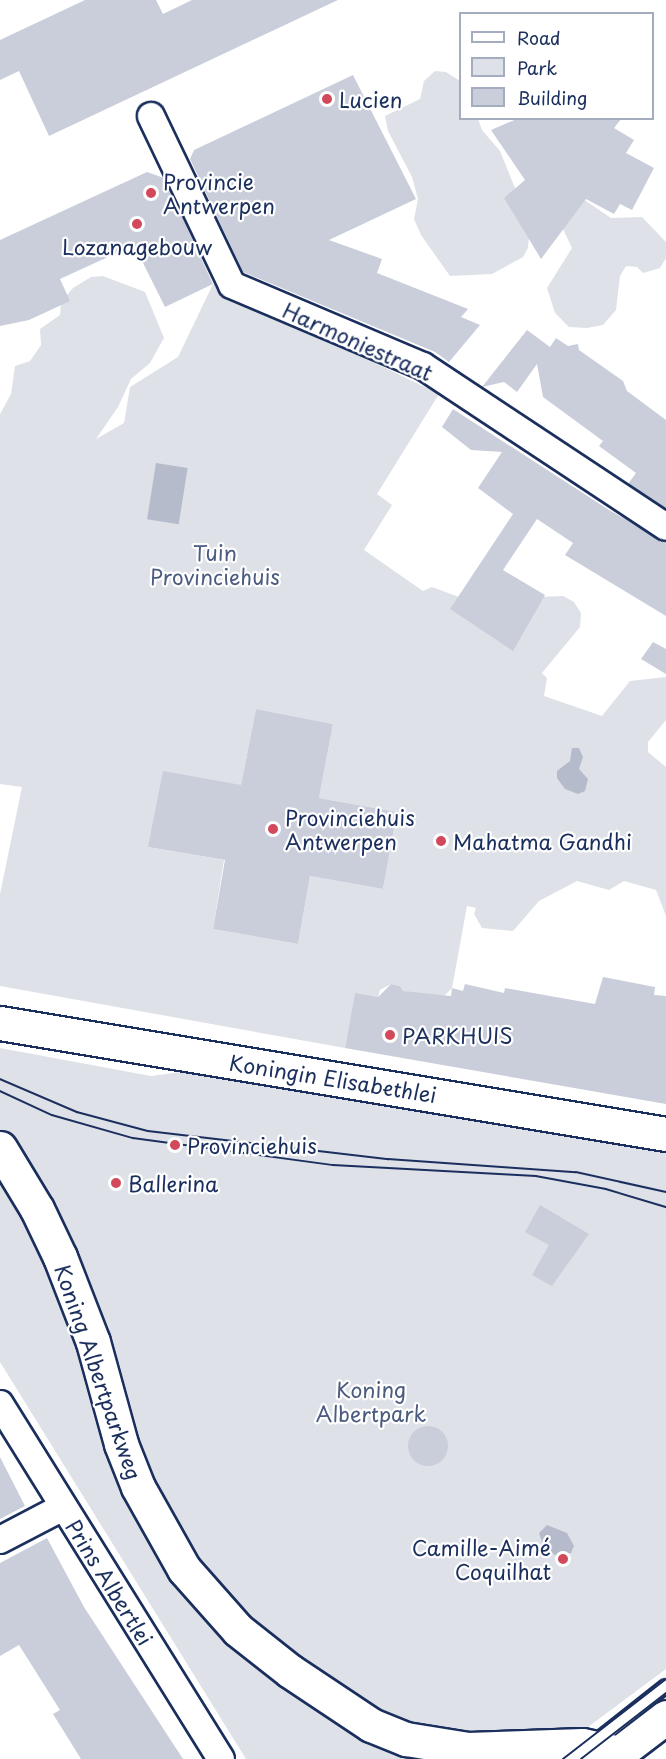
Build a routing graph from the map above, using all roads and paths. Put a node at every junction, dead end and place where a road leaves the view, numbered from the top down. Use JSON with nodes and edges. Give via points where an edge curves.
{"nodes":[{"id":1,"x":151,"y":116,"type":"dead end"},
{"id":2,"x":666,"y":527,"type":"edge"},
{"id":3,"x":0,"y":1023,"type":"edge"},
{"id":4,"x":666,"y":1134,"type":"edge"},
{"id":5,"x":0,"y":1148,"type":"edge"},
{"id":6,"x":0,"y":1404,"type":"edge"},
{"id":7,"x":63,"y":1507,"type":"junction"},
{"id":8,"x":0,"y":1540,"type":"edge"},
{"id":9,"x":666,"y":1686,"type":"edge"},
{"id":10,"x":666,"y":1718,"type":"edge"},
{"id":11,"x":599,"y":1754,"type":"edge"},
{"id":12,"x":220,"y":1759,"type":"edge"}],
"edges":[{"from":1,"to":2,"type":"street","name":"Harmoniestraat","via":[[232,285],[423,366]]},
{"from":3,"to":4,"type":"main road","name":"Koningin Elisabethlei"},
{"from":5,"to":11,"type":"main road","name":"Koning Albertparkweg","via":[[60,1257],[93,1342],[121,1444],[138,1487],[184,1569],[232,1624],[269,1656],[364,1720],[406,1739],[487,1749]]},
{"from":6,"to":7,"type":"street","name":"Prins Albertlei"},
{"from":7,"to":8,"type":"street"},
{"from":7,"to":12,"type":"street","name":"Prins Albertlei"},
{"from":9,"to":11,"type":"lane"},
{"from":10,"to":11,"type":"main road"}]}
